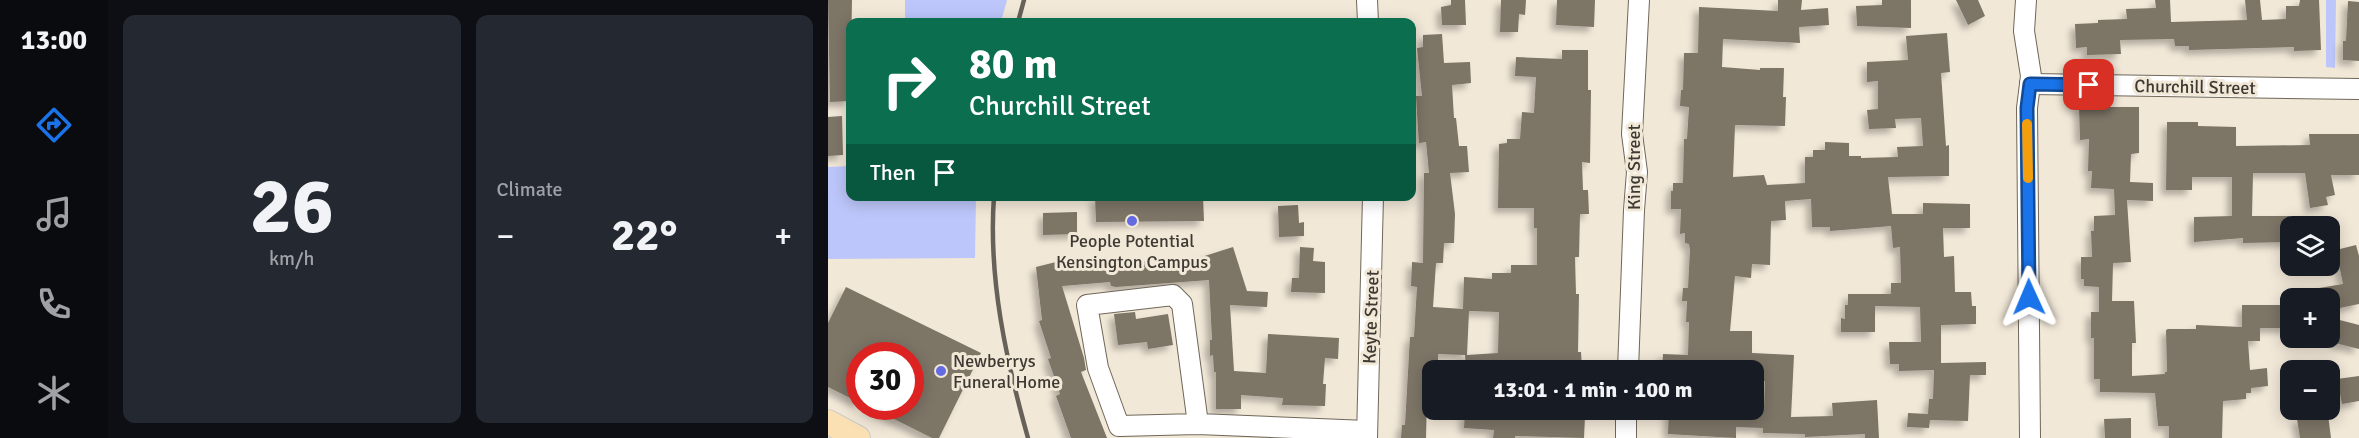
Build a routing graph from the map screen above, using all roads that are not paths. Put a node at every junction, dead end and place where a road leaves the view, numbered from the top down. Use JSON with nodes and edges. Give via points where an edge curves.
{"nodes":[{"id":1,"x":1368,"y":0,"type":"edge"},
{"id":2,"x":1639,"y":0,"type":"edge"},
{"id":3,"x":2026,"y":0,"type":"edge"},
{"id":4,"x":1368,"y":18,"type":"edge"},
{"id":5,"x":2030,"y":84,"type":"junction"},
{"id":6,"x":2359,"y":89,"type":"edge"},
{"id":7,"x":1373,"y":201,"type":"edge"},
{"id":8,"x":1628,"y":360,"type":"edge"},
{"id":9,"x":1626,"y":420,"type":"edge"},
{"id":10,"x":828,"y":422,"type":"edge"},
{"id":11,"x":1198,"y":424,"type":"junction"},
{"id":12,"x":1367,"y":434,"type":"edge"},
{"id":13,"x":858,"y":438,"type":"edge"},
{"id":14,"x":1626,"y":438,"type":"edge"},
{"id":15,"x":2030,"y":438,"type":"edge"}],
"edges":[{"from":1,"to":4,"type":"street"},
{"from":2,"to":8,"type":"street","name":"King Street","via":[[1632,134],[1637,172]]},
{"from":3,"to":5,"type":"street","via":[[2024,31]]},
{"from":5,"to":6,"type":"street","name":"Churchill Street"},
{"from":5,"to":15,"type":"street"},
{"from":7,"to":12,"type":"street","name":"Keyte Street"},
{"from":9,"to":14,"type":"street"},
{"from":10,"to":13,"type":"main road"},
{"from":11,"to":11,"type":"street","via":[[1182,304],[1173,295],[1087,305],[1098,368],[1119,426]]},
{"from":11,"to":12,"type":"street"}]}
